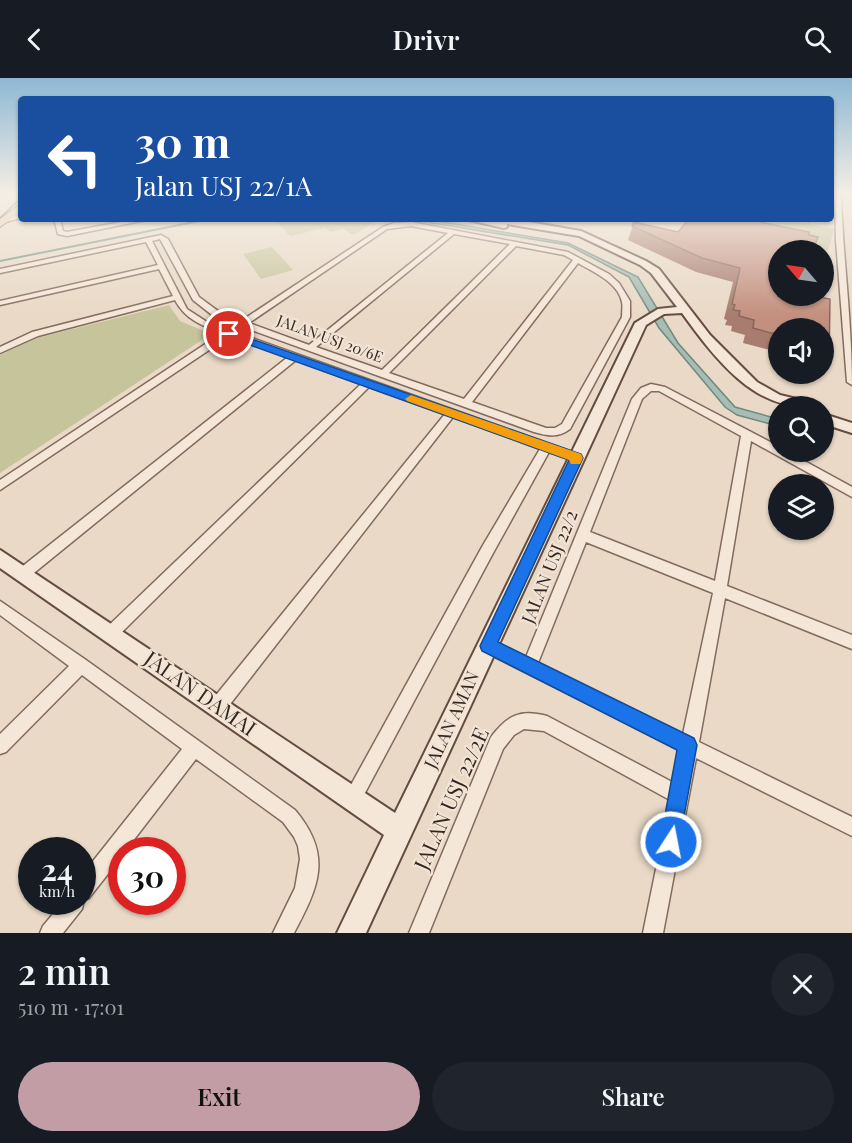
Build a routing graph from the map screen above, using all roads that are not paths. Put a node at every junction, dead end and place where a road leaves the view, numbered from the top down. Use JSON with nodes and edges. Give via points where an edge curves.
{"nodes":[{"id":1,"x":376,"y":235,"type":"edge"},
{"id":2,"x":449,"y":235,"type":"edge"},
{"id":3,"x":469,"y":235,"type":"edge"},
{"id":4,"x":561,"y":235,"type":"edge"},
{"id":5,"x":582,"y":235,"type":"edge"},
{"id":6,"x":839,"y":235,"type":"edge"},
{"id":7,"x":148,"y":239,"type":"junction"},
{"id":8,"x":515,"y":243,"type":"junction"},
{"id":9,"x":577,"y":259,"type":"junction"},
{"id":10,"x":162,"y":266,"type":"junction"},
{"id":11,"x":0,"y":270,"type":"edge"},
{"id":12,"x":177,"y":297,"type":"junction"},
{"id":13,"x":0,"y":303,"type":"edge"},
{"id":14,"x":675,"y":310,"type":"junction"},
{"id":15,"x":244,"y":324,"type":"junction"},
{"id":16,"x":229,"y":334,"type":"junction"},
{"id":17,"x":310,"y":348,"type":"junction"},
{"id":18,"x":0,"y":350,"type":"edge"},
{"id":19,"x":294,"y":357,"type":"junction"},
{"id":20,"x":383,"y":374,"type":"junction"},
{"id":21,"x":852,"y":382,"type":"edge"},
{"id":22,"x":367,"y":383,"type":"junction"},
{"id":23,"x":772,"y":396,"type":"edge"},
{"id":24,"x":768,"y":402,"type":"edge"},
{"id":25,"x":466,"y":404,"type":"junction"},
{"id":26,"x":452,"y":413,"type":"junction"},
{"id":27,"x":834,"y":414,"type":"edge"},
{"id":28,"x":852,"y":418,"type":"edge"},
{"id":29,"x":834,"y":422,"type":"edge"},
{"id":30,"x":852,"y":428,"type":"edge"},
{"id":31,"x":747,"y":434,"type":"junction"},
{"id":32,"x":768,"y":445,"type":"edge"},
{"id":33,"x":546,"y":447,"type":"junction"},
{"id":34,"x":577,"y":458,"type":"junction"},
{"id":35,"x":799,"y":462,"type":"edge"},
{"id":36,"x":0,"y":486,"type":"edge"},
{"id":37,"x":852,"y":492,"type":"edge"},
{"id":38,"x":583,"y":536,"type":"junction"},
{"id":39,"x":0,"y":558,"type":"edge"},
{"id":40,"x":24,"y":573,"type":"junction"},
{"id":41,"x":720,"y":590,"type":"junction"},
{"id":42,"x":0,"y":607,"type":"edge"},
{"id":43,"x":111,"y":633,"type":"junction"},
{"id":44,"x":852,"y":642,"type":"edge"},
{"id":45,"x":488,"y":646,"type":"junction"},
{"id":46,"x":81,"y":665,"type":"junction"},
{"id":47,"x":529,"y":666,"type":"junction"},
{"id":48,"x":218,"y":706,"type":"junction"},
{"id":49,"x":687,"y":745,"type":"junction"},
{"id":50,"x":0,"y":746,"type":"edge"},
{"id":51,"x":194,"y":748,"type":"junction"},
{"id":52,"x":680,"y":796,"type":"junction"},
{"id":53,"x":352,"y":800,"type":"junction"},
{"id":54,"x":852,"y":827,"type":"edge"},
{"id":55,"x":400,"y":831,"type":"junction"},
{"id":56,"x":96,"y":873,"type":"edge"},
{"id":57,"x":65,"y":915,"type":"edge"},
{"id":58,"x":50,"y":933,"type":"edge"},
{"id":59,"x":283,"y":933,"type":"edge"},
{"id":60,"x":351,"y":933,"type":"edge"},
{"id":61,"x":419,"y":933,"type":"edge"},
{"id":62,"x":653,"y":933,"type":"edge"}],
"edges":[{"from":1,"to":15,"type":"street"},
{"from":2,"to":17,"type":"street"},
{"from":3,"to":8,"type":"street"},
{"from":4,"to":14,"type":"street","via":[[585,241],[633,264],[646,273]]},
{"from":5,"to":14,"type":"street","via":[[655,271]]},
{"from":6,"to":21,"type":"street"},
{"from":7,"to":10,"type":"street"},
{"from":7,"to":11,"type":"street"},
{"from":7,"to":15,"type":"street","name":"JALAN USJ 20/6E","via":[[165,239],[203,306]]},
{"from":8,"to":9,"type":"street","via":[[553,249]]},
{"from":8,"to":20,"type":"street"},
{"from":9,"to":25,"type":"street"},
{"from":9,"to":25,"type":"street","name":"JALAN USJ 20/6E","via":[[612,280],[626,301],[626,317],[566,426],[551,433]]},
{"from":10,"to":12,"type":"street"},
{"from":10,"to":13,"type":"street"},
{"from":12,"to":16,"type":"street","via":[[189,315]]},
{"from":12,"to":18,"type":"street","via":[[35,334]]},
{"from":14,"to":23,"type":"street","via":[[752,385]]},
{"from":14,"to":24,"type":"street","via":[[693,338],[746,392]]},
{"from":14,"to":34,"type":"street","name":"JALAN AMAN","via":[[645,320]]},
{"from":15,"to":16,"type":"street"},
{"from":15,"to":17,"type":"street","name":"JALAN USJ 20/6E"},
{"from":16,"to":19,"type":"street"},
{"from":16,"to":36,"type":"street"},
{"from":17,"to":20,"type":"street","name":"JALAN USJ 20/6E"},
{"from":19,"to":22,"type":"street"},
{"from":19,"to":40,"type":"street"},
{"from":20,"to":25,"type":"street","name":"JALAN USJ 20/6E"},
{"from":22,"to":26,"type":"street"},
{"from":22,"to":43,"type":"street"},
{"from":26,"to":33,"type":"street"},
{"from":26,"to":48,"type":"street"},
{"from":27,"to":28,"type":"street"},
{"from":29,"to":30,"type":"street"},
{"from":31,"to":32,"type":"street"},
{"from":31,"to":38,"type":"street","name":"JALAN USJ 22/2","via":[[662,389],[646,389],[637,399]]},
{"from":31,"to":41,"type":"street"},
{"from":33,"to":34,"type":"street"},
{"from":33,"to":53,"type":"street"},
{"from":34,"to":45,"type":"street","name":"JALAN AMAN"},
{"from":35,"to":37,"type":"street"},
{"from":38,"to":41,"type":"street"},
{"from":38,"to":47,"type":"street","name":"JALAN USJ 22/2"},
{"from":39,"to":40,"type":"street","name":"JALAN DAMAI"},
{"from":40,"to":43,"type":"street","name":"JALAN DAMAI"},
{"from":41,"to":44,"type":"street"},
{"from":41,"to":49,"type":"street"},
{"from":42,"to":46,"type":"street"},
{"from":43,"to":48,"type":"street","name":"JALAN DAMAI"},
{"from":45,"to":47,"type":"street"},
{"from":45,"to":55,"type":"street","name":"JALAN AMAN"},
{"from":46,"to":50,"type":"street"},
{"from":46,"to":51,"type":"street"},
{"from":47,"to":49,"type":"street"},
{"from":48,"to":53,"type":"street","name":"JALAN DAMAI"},
{"from":49,"to":52,"type":"street"},
{"from":49,"to":54,"type":"street"},
{"from":51,"to":56,"type":"street"},
{"from":51,"to":59,"type":"street","via":[[300,827],[311,856],[309,874],[304,894]]},
{"from":52,"to":61,"type":"street","name":"JALAN USJ 22/2E","via":[[547,724],[518,721],[497,743]]},
{"from":52,"to":62,"type":"street"},
{"from":53,"to":55,"type":"street","name":"JALAN DAMAI"},
{"from":55,"to":60,"type":"street","name":"JALAN AMAN"},
{"from":57,"to":58,"type":"street"}]}
